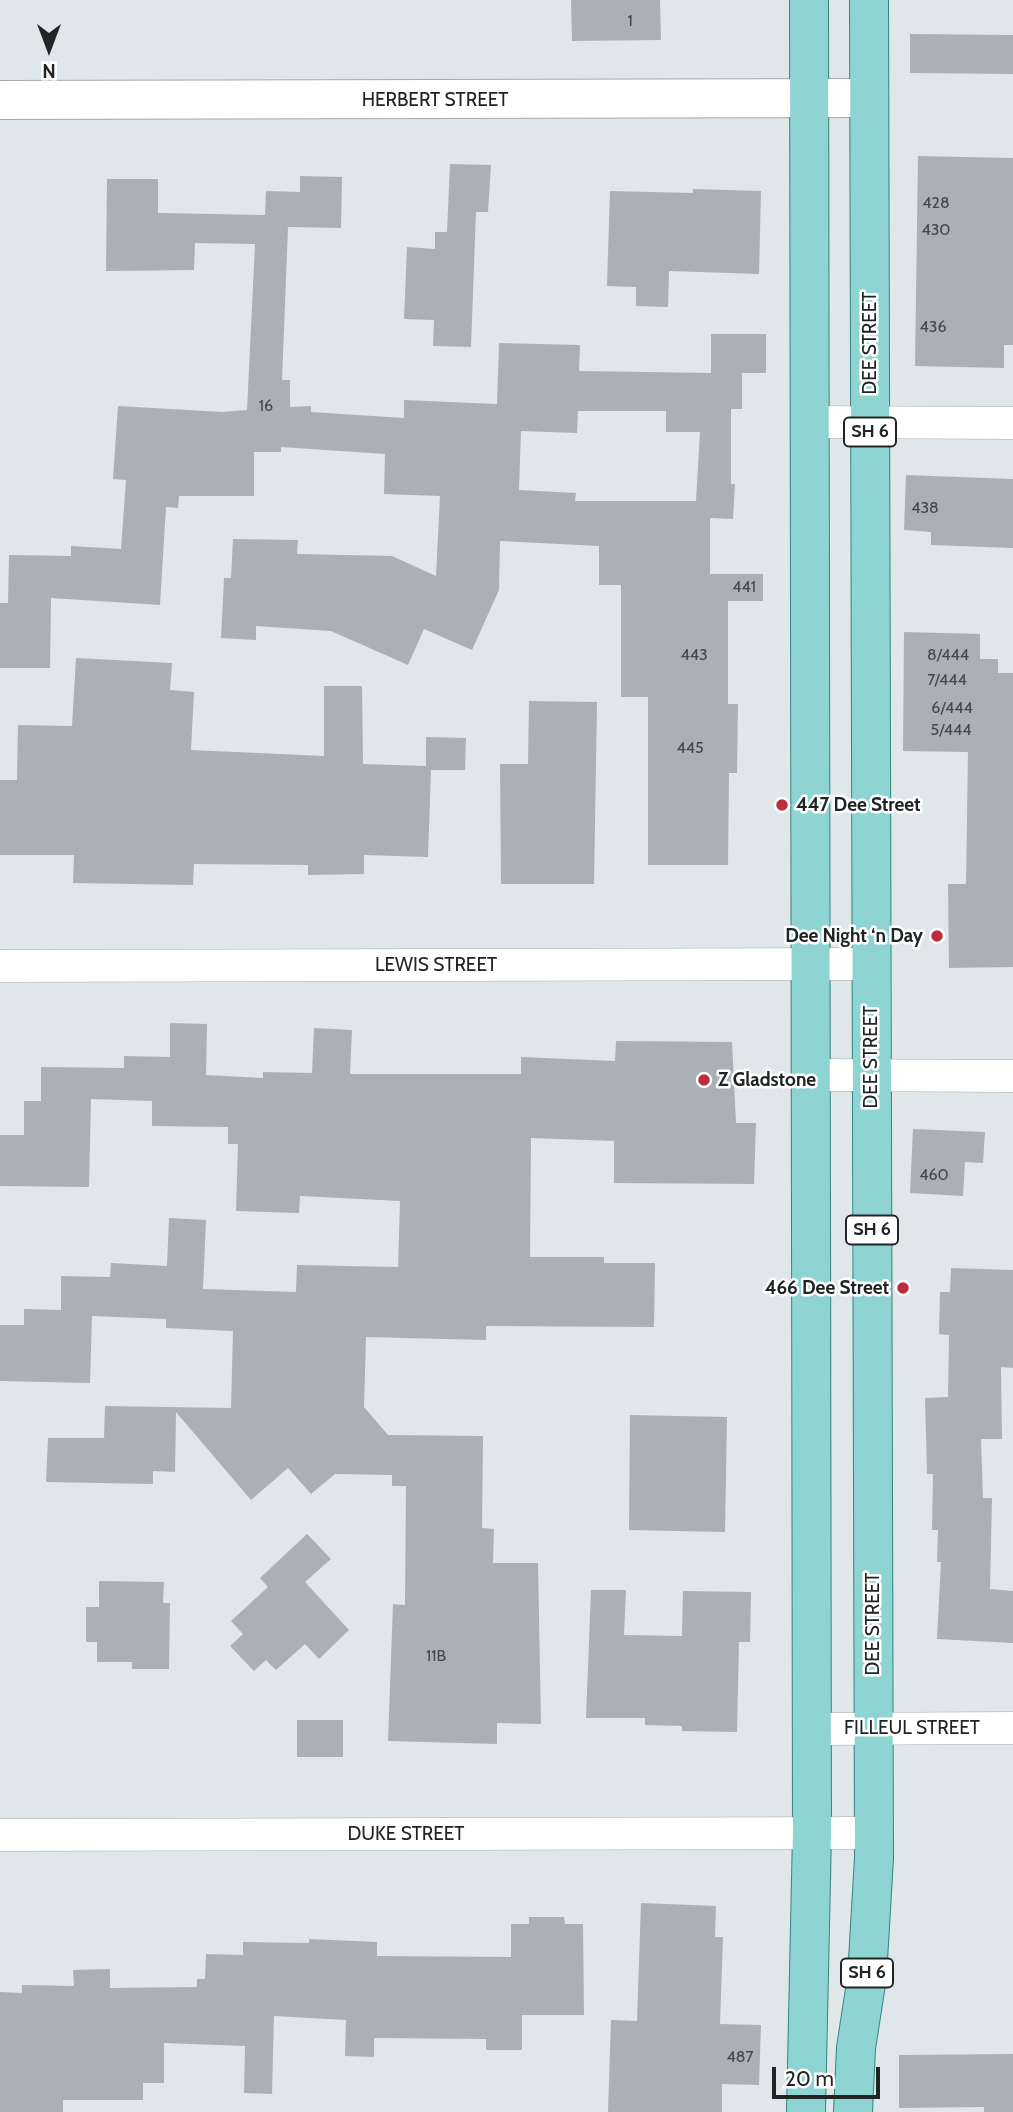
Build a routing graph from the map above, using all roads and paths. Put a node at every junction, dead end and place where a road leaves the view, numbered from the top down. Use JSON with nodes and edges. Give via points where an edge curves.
{"nodes":[{"id":1,"x":809,"y":0,"type":"edge"},
{"id":2,"x":869,"y":0,"type":"edge"},
{"id":3,"x":869,"y":98,"type":"junction"},
{"id":4,"x":809,"y":99,"type":"junction"},
{"id":5,"x":0,"y":100,"type":"edge"},
{"id":6,"x":809,"y":422,"type":"junction"},
{"id":7,"x":870,"y":422,"type":"junction"},
{"id":8,"x":1013,"y":423,"type":"edge"},
{"id":9,"x":871,"y":964,"type":"junction"},
{"id":10,"x":810,"y":965,"type":"junction"},
{"id":11,"x":0,"y":966,"type":"edge"},
{"id":12,"x":811,"y":1075,"type":"junction"},
{"id":13,"x":872,"y":1075,"type":"junction"},
{"id":14,"x":1013,"y":1076,"type":"edge"},
{"id":15,"x":873,"y":1728,"type":"junction"},
{"id":16,"x":1013,"y":1728,"type":"edge"},
{"id":17,"x":812,"y":1729,"type":"junction"},
{"id":18,"x":812,"y":1833,"type":"junction"},
{"id":19,"x":874,"y":1833,"type":"junction"},
{"id":20,"x":0,"y":1835,"type":"edge"},
{"id":21,"x":806,"y":2112,"type":"edge"},
{"id":22,"x":853,"y":2112,"type":"edge"}],
"edges":[{"from":1,"to":4,"type":"main road"},
{"from":2,"to":3,"type":"main road","name":"DEE STREET","number":"SH 6"},
{"from":3,"to":4,"type":"main road","name":"HERBERT STREET"},
{"from":3,"to":7,"type":"main road","name":"DEE STREET","number":"SH 6"},
{"from":4,"to":5,"type":"main road","name":"HERBERT STREET"},
{"from":4,"to":6,"type":"main road"},
{"from":6,"to":7,"type":"street"},
{"from":6,"to":10,"type":"main road"},
{"from":7,"to":8,"type":"street"},
{"from":7,"to":9,"type":"main road","name":"DEE STREET","number":"SH 6"},
{"from":9,"to":10,"type":"street","name":"LEWIS STREET"},
{"from":9,"to":13,"type":"main road","name":"DEE STREET","number":"SH 6"},
{"from":10,"to":11,"type":"street","name":"LEWIS STREET"},
{"from":10,"to":12,"type":"main road"},
{"from":12,"to":13,"type":"street"},
{"from":12,"to":17,"type":"main road"},
{"from":13,"to":14,"type":"street"},
{"from":13,"to":15,"type":"main road","name":"DEE STREET","number":"SH 6"},
{"from":15,"to":16,"type":"street","name":"FILLEUL STREET"},
{"from":15,"to":17,"type":"street","name":"FILLEUL STREET"},
{"from":15,"to":19,"type":"main road","name":"DEE STREET","number":"SH 6"},
{"from":17,"to":18,"type":"main road"},
{"from":18,"to":19,"type":"street","name":"DUKE STREET"},
{"from":18,"to":20,"type":"street","name":"DUKE STREET"},
{"from":18,"to":21,"type":"main road"},
{"from":19,"to":22,"type":"main road","name":"DEE STREET","number":"SH 6","via":[[867,1977],[856,2048]]}]}
